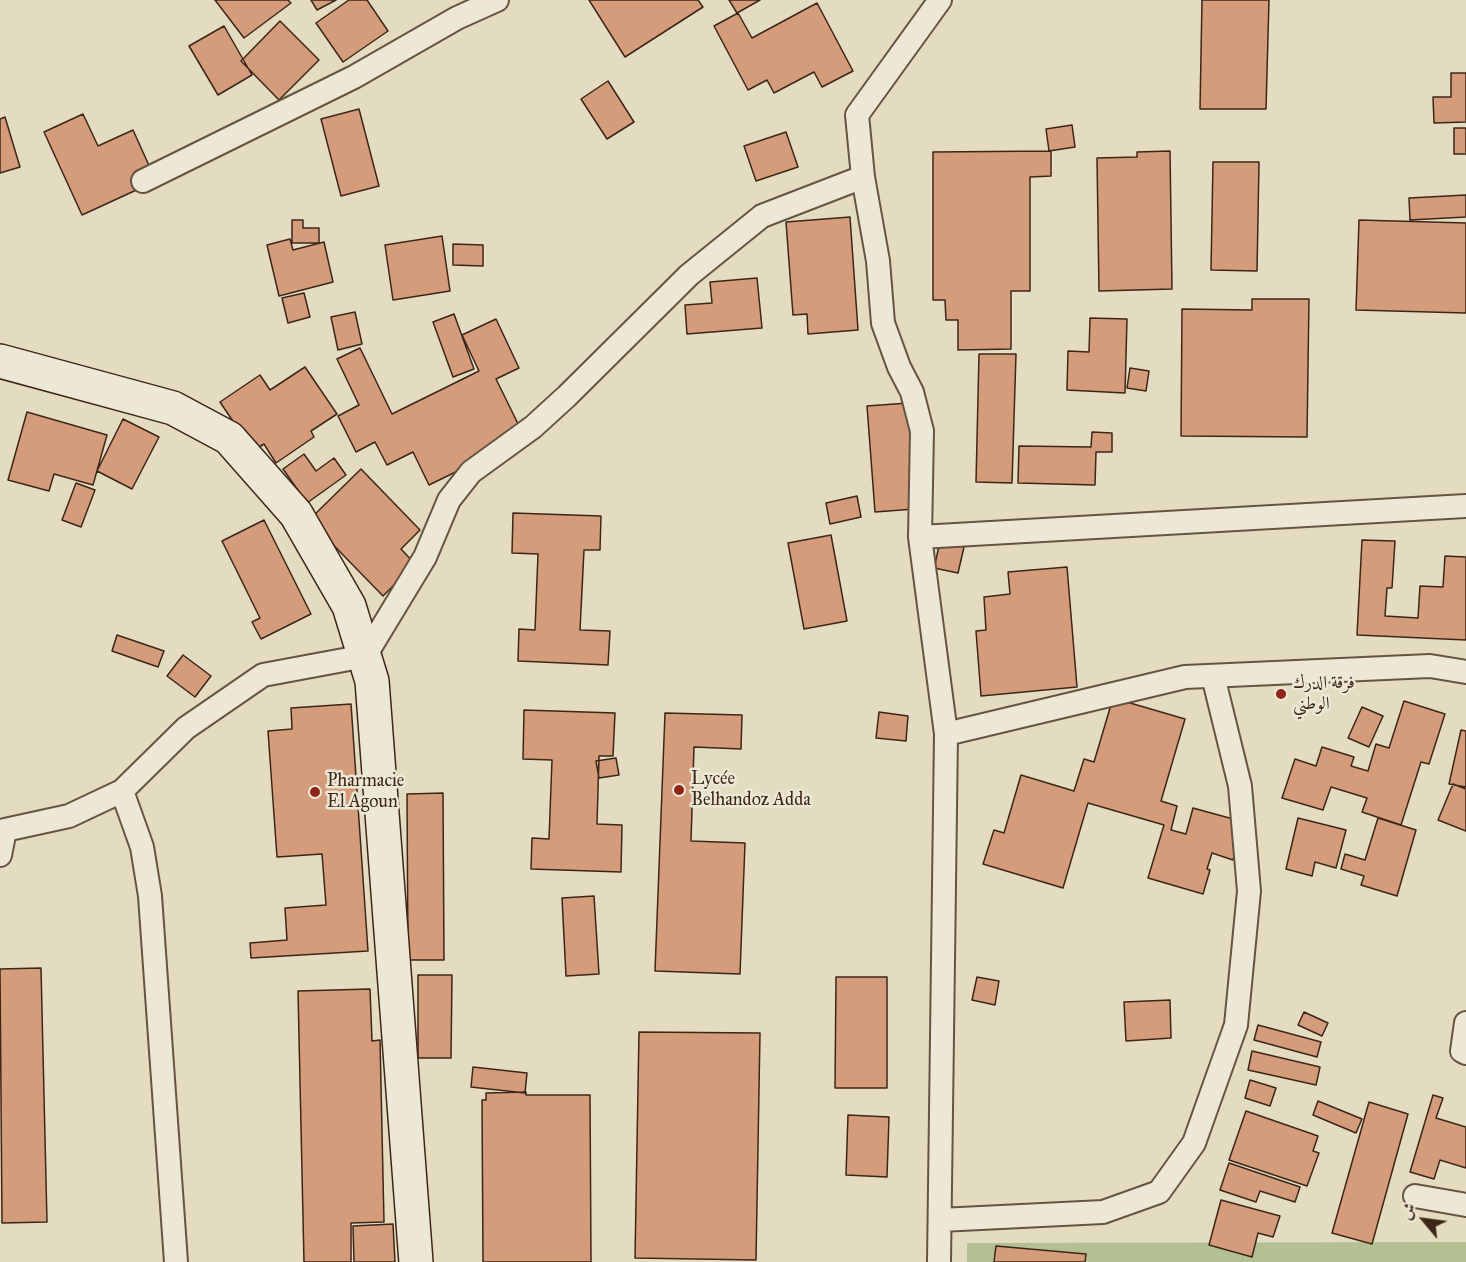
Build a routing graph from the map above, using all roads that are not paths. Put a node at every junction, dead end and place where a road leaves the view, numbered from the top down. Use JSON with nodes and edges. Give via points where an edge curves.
{"nodes":[{"id":1,"x":497,"y":0,"type":"edge"},
{"id":2,"x":940,"y":0,"type":"edge"},
{"id":3,"x":863,"y":177,"type":"junction"},
{"id":4,"x":143,"y":181,"type":"dead end"},
{"id":5,"x":0,"y":361,"type":"edge"},
{"id":6,"x":1466,"y":506,"type":"edge"},
{"id":7,"x":920,"y":537,"type":"junction"},
{"id":8,"x":365,"y":656,"type":"junction"},
{"id":9,"x":1466,"y":672,"type":"edge"},
{"id":10,"x":1213,"y":676,"type":"junction"},
{"id":11,"x":946,"y":734,"type":"junction"},
{"id":12,"x":122,"y":791,"type":"junction"},
{"id":13,"x":3,"y":831,"type":"edge"},
{"id":14,"x":0,"y":855,"type":"edge"},
{"id":15,"x":1466,"y":1023,"type":"edge"},
{"id":16,"x":1466,"y":1053,"type":"edge"},
{"id":17,"x":1415,"y":1196,"type":"dead end"},
{"id":18,"x":1466,"y":1205,"type":"edge"},
{"id":19,"x":940,"y":1220,"type":"junction"},
{"id":20,"x":176,"y":1262,"type":"edge"},
{"id":21,"x":416,"y":1262,"type":"edge"},
{"id":22,"x":939,"y":1262,"type":"edge"}],
"edges":[{"from":1,"to":4,"type":"street","via":[[457,18],[354,77]]},
{"from":2,"to":3,"type":"street","via":[[857,115]]},
{"from":3,"to":7,"type":"street","via":[[878,261],[883,323],[912,392],[922,431]]},
{"from":3,"to":8,"type":"street","via":[[762,216],[689,275],[533,427],[471,472],[449,500],[425,558]]},
{"from":5,"to":8,"type":"street","via":[[173,408],[229,438],[296,514],[349,606]]},
{"from":6,"to":7,"type":"street"},
{"from":7,"to":11,"type":"street"},
{"from":8,"to":12,"type":"street","via":[[263,675],[186,728]]},
{"from":8,"to":21,"type":"street","via":[[372,681]]},
{"from":9,"to":10,"type":"street","via":[[1430,666]]},
{"from":10,"to":11,"type":"street","via":[[1185,677]]},
{"from":10,"to":19,"type":"street","via":[[1240,786],[1249,891],[1236,1025],[1194,1143],[1160,1192],[1103,1212]]},
{"from":11,"to":19,"type":"street"},
{"from":12,"to":13,"type":"street","via":[[69,816]]},
{"from":12,"to":20,"type":"street","via":[[142,847],[150,896]]},
{"from":13,"to":14,"type":"street"},
{"from":15,"to":16,"type":"street","via":[[1462,1051]]},
{"from":17,"to":18,"type":"street"},
{"from":19,"to":22,"type":"street"}]}
